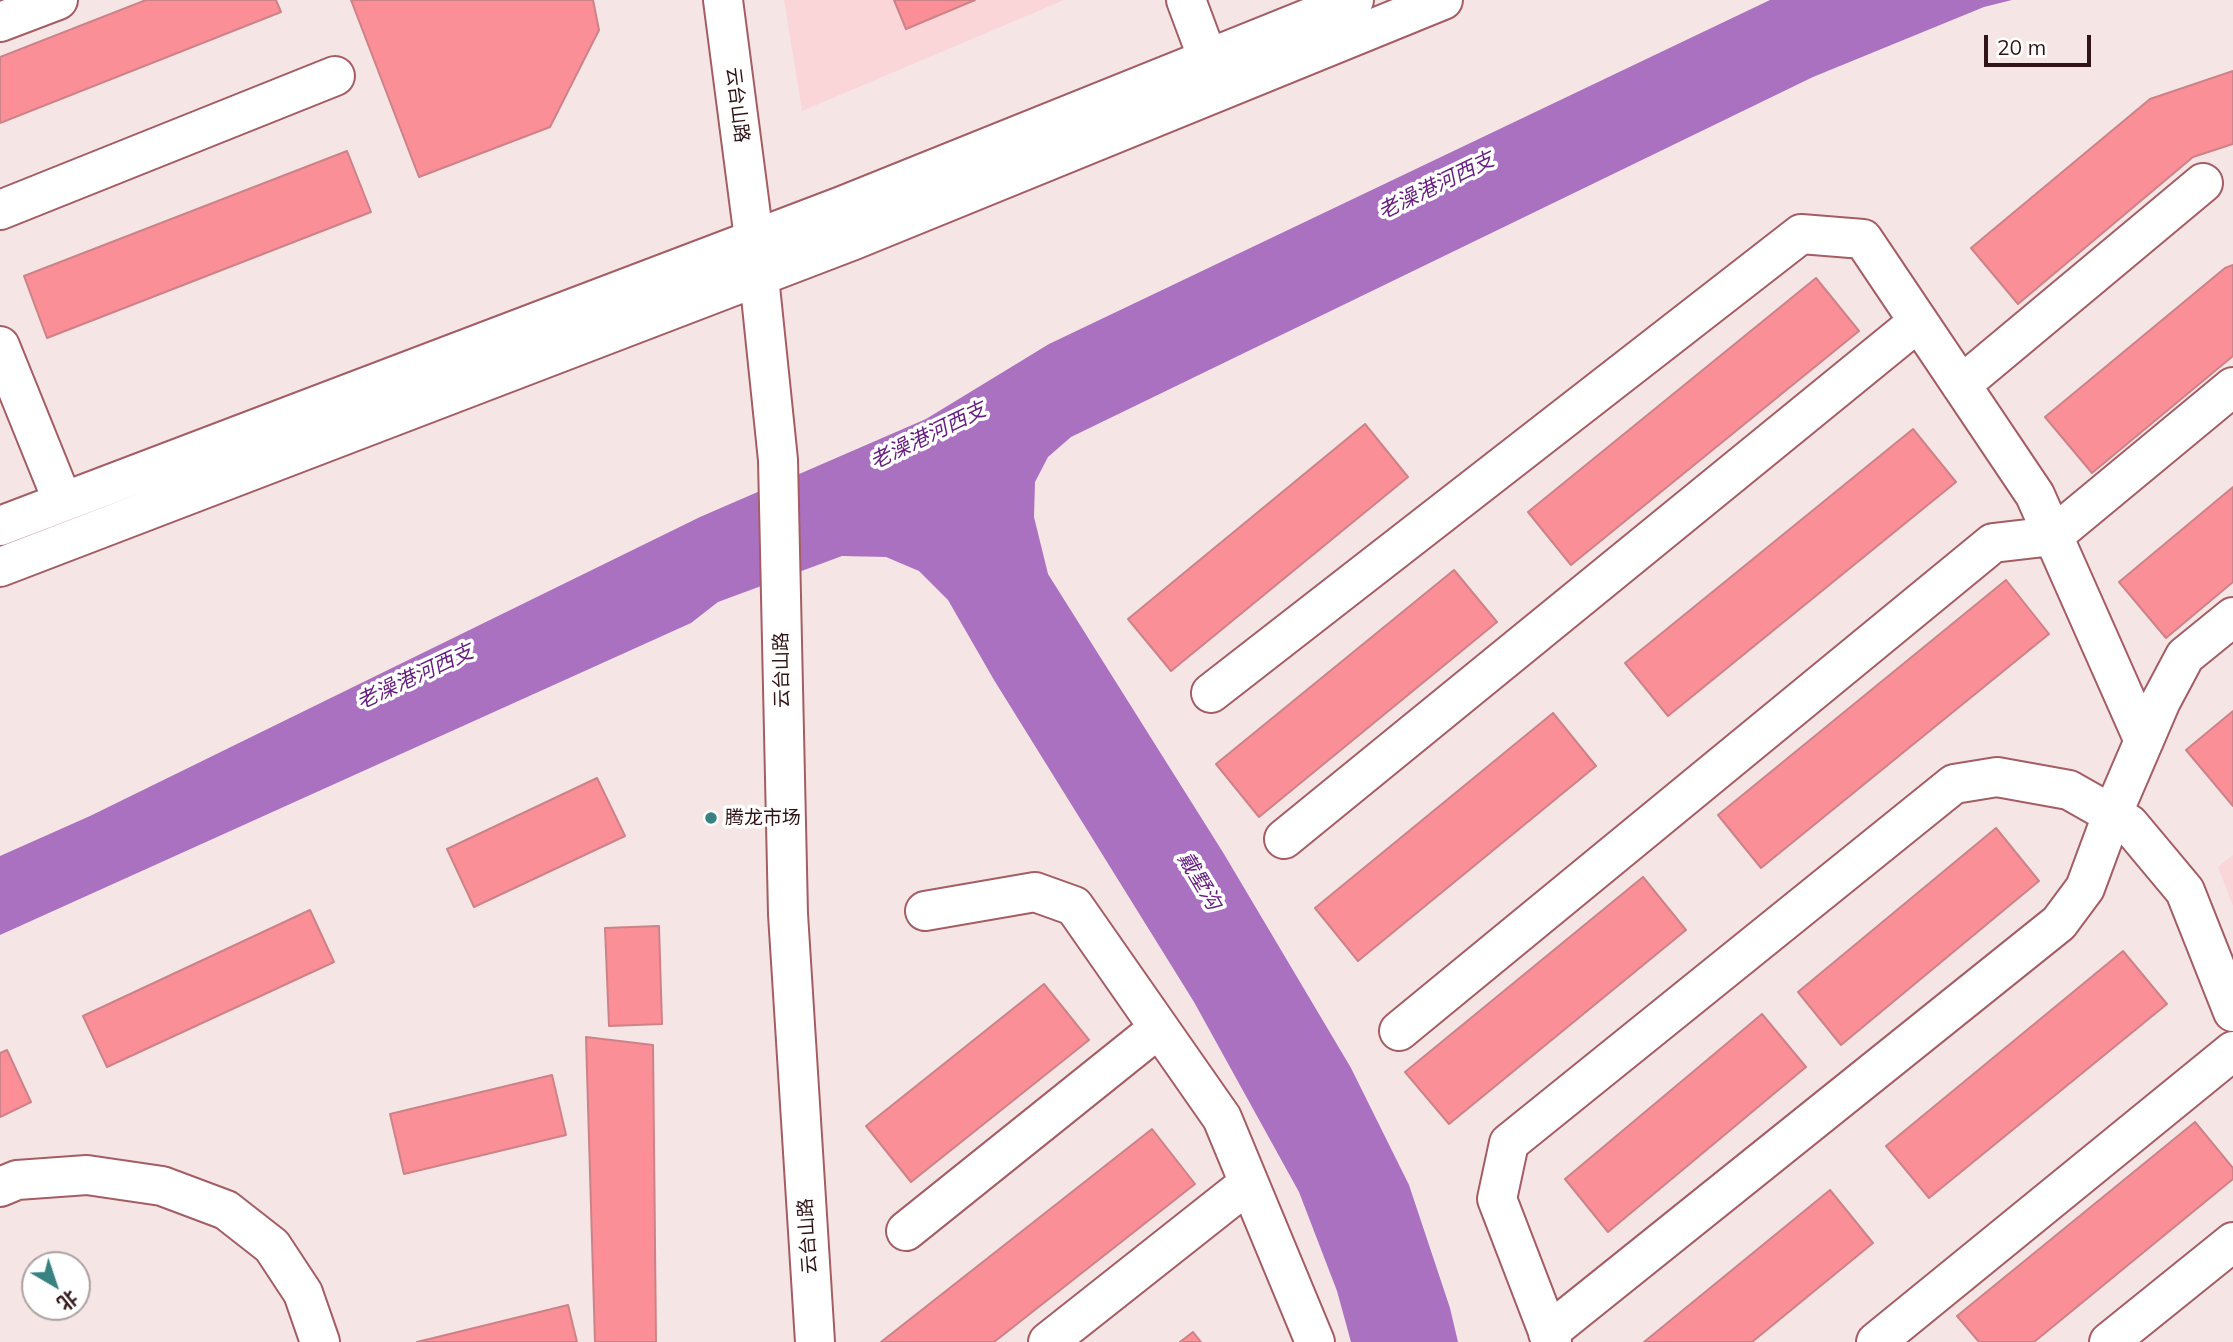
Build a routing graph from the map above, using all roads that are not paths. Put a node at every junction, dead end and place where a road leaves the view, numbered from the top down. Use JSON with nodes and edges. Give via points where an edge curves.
{"nodes":[{"id":1,"x":58,"y":0,"type":"edge"},
{"id":2,"x":723,"y":0,"type":"edge"},
{"id":3,"x":1186,"y":0,"type":"edge"},
{"id":4,"x":1354,"y":0,"type":"edge"},
{"id":5,"x":1443,"y":0,"type":"edge"},
{"id":6,"x":0,"y":22,"type":"edge"},
{"id":7,"x":1208,"y":59,"type":"junction"},
{"id":8,"x":335,"y":76,"type":"dead end"},
{"id":9,"x":2203,"y":183,"type":"dead end"},
{"id":10,"x":0,"y":210,"type":"edge"},
{"id":11,"x":754,"y":239,"type":"junction"},
{"id":12,"x":759,"y":277,"type":"junction"},
{"id":13,"x":1918,"y":322,"type":"junction"},
{"id":14,"x":0,"y":346,"type":"edge"},
{"id":15,"x":1961,"y":385,"type":"junction"},
{"id":16,"x":2233,"y":387,"type":"edge"},
{"id":17,"x":63,"y":502,"type":"junction"},
{"id":18,"x":0,"y":526,"type":"edge"},
{"id":19,"x":2053,"y":536,"type":"junction"},
{"id":20,"x":0,"y":568,"type":"edge"},
{"id":21,"x":2233,"y":617,"type":"edge"},
{"id":22,"x":1211,"y":693,"type":"dead end"},
{"id":23,"x":2144,"y":741,"type":"junction"},
{"id":24,"x":2112,"y":815,"type":"junction"},
{"id":25,"x":1284,"y":839,"type":"dead end"},
{"id":26,"x":925,"y":911,"type":"dead end"},
{"id":27,"x":2233,"y":1013,"type":"edge"},
{"id":28,"x":1159,"y":1028,"type":"junction"},
{"id":29,"x":1399,"y":1031,"type":"dead end"},
{"id":30,"x":2233,"y":1051,"type":"edge"},
{"id":31,"x":1249,"y":1184,"type":"junction"},
{"id":32,"x":0,"y":1187,"type":"edge"},
{"id":33,"x":906,"y":1230,"type":"dead end"},
{"id":34,"x":2233,"y":1242,"type":"edge"},
{"id":35,"x":1550,"y":1337,"type":"edge"},
{"id":36,"x":320,"y":1342,"type":"edge"},
{"id":37,"x":815,"y":1342,"type":"edge"},
{"id":38,"x":1048,"y":1342,"type":"edge"},
{"id":39,"x":1315,"y":1342,"type":"edge"},
{"id":40,"x":1876,"y":1342,"type":"edge"},
{"id":41,"x":2109,"y":1342,"type":"edge"}],
"edges":[{"from":1,"to":6,"type":"street"},
{"from":2,"to":11,"type":"street","name":"云台山路"},
{"from":3,"to":7,"type":"street"},
{"from":4,"to":7,"type":"street"},
{"from":5,"to":12,"type":"street"},
{"from":7,"to":11,"type":"street"},
{"from":8,"to":10,"type":"street"},
{"from":9,"to":15,"type":"street"},
{"from":11,"to":12,"type":"street","name":"云台山路"},
{"from":11,"to":17,"type":"street"},
{"from":12,"to":20,"type":"street"},
{"from":12,"to":37,"type":"street","name":"云台山路","via":[[778,460],[788,914]]},
{"from":13,"to":15,"type":"street"},
{"from":13,"to":22,"type":"street","via":[[1863,239],[1801,234]]},
{"from":13,"to":25,"type":"street"},
{"from":14,"to":17,"type":"street"},
{"from":15,"to":19,"type":"street","via":[[2035,495]]},
{"from":16,"to":19,"type":"street"},
{"from":17,"to":18,"type":"street"},
{"from":19,"to":23,"type":"street"},
{"from":19,"to":29,"type":"street","via":[[1993,543]]},
{"from":21,"to":23,"type":"street","via":[[2185,656]]},
{"from":23,"to":24,"type":"street"},
{"from":24,"to":27,"type":"street","via":[[2129,824],[2185,891]]},
{"from":24,"to":35,"type":"street","via":[[2085,888],[2059,923]]},
{"from":24,"to":35,"type":"street","via":[[2069,790],[1997,777],[1954,784],[1509,1143],[1497,1199]]},
{"from":26,"to":28,"type":"street","via":[[1035,892],[1074,906]]},
{"from":28,"to":31,"type":"street","via":[[1222,1118]]},
{"from":28,"to":33,"type":"street"},
{"from":30,"to":40,"type":"street"},
{"from":31,"to":38,"type":"street"},
{"from":31,"to":39,"type":"street"},
{"from":32,"to":36,"type":"street","via":[[16,1180],[87,1174],[162,1186],[226,1210],[272,1246],[303,1293]]},
{"from":34,"to":41,"type":"street"}]}
